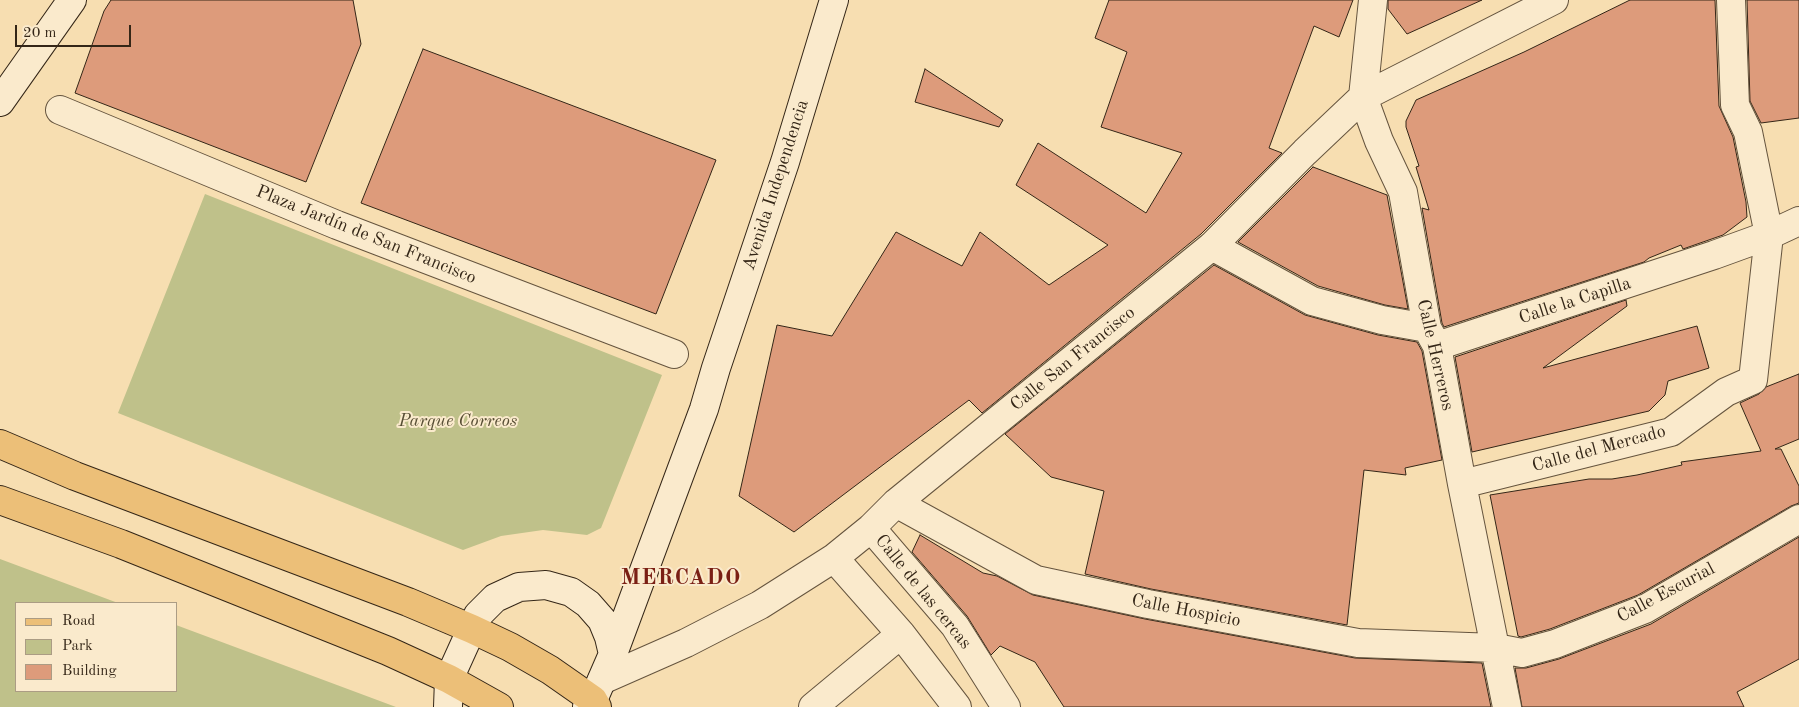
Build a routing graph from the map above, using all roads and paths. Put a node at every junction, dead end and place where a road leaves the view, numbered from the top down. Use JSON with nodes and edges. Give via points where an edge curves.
{"nodes":[{"id":1,"x":72,"y":0,"type":"edge"},
{"id":2,"x":834,"y":0,"type":"edge"},
{"id":3,"x":1373,"y":0,"type":"edge"},
{"id":4,"x":1554,"y":0,"type":"edge"},
{"id":5,"x":1731,"y":0,"type":"edge"},
{"id":6,"x":2,"y":93,"type":"edge"},
{"id":7,"x":1363,"y":98,"type":"junction"},
{"id":8,"x":60,"y":110,"type":"dead end"},
{"id":9,"x":1799,"y":221,"type":"edge"},
{"id":10,"x":1769,"y":235,"type":"junction"},
{"id":11,"x":1212,"y":246,"type":"junction"},
{"id":12,"x":1432,"y":337,"type":"junction"},
{"id":13,"x":674,"y":354,"type":"dead end"},
{"id":14,"x":0,"y":444,"type":"edge"},
{"id":15,"x":1462,"y":484,"type":"junction"},
{"id":16,"x":5,"y":497,"type":"edge"},
{"id":17,"x":896,"y":503,"type":"junction"},
{"id":18,"x":1799,"y":519,"type":"edge"},
{"id":19,"x":871,"y":528,"type":"junction"},
{"id":20,"x":834,"y":558,"type":"junction"},
{"id":21,"x":472,"y":629,"type":"junction"},
{"id":22,"x":901,"y":634,"type":"junction"},
{"id":23,"x":1496,"y":648,"type":"junction"},
{"id":24,"x":613,"y":654,"type":"junction"},
{"id":25,"x":449,"y":679,"type":"junction"},
{"id":26,"x":594,"y":699,"type":"edge"},
{"id":27,"x":448,"y":707,"type":"edge"},
{"id":28,"x":499,"y":707,"type":"edge"},
{"id":29,"x":814,"y":707,"type":"edge"},
{"id":30,"x":957,"y":707,"type":"edge"},
{"id":31,"x":1006,"y":707,"type":"edge"},
{"id":32,"x":1507,"y":707,"type":"edge"}],
"edges":[{"from":1,"to":6,"type":"street"},
{"from":2,"to":24,"type":"street","name":"Avenida Independencia","via":[[710,393]]},
{"from":3,"to":7,"type":"street"},
{"from":4,"to":7,"type":"street","name":"Calle San Francisco"},
{"from":5,"to":10,"type":"street","via":[[1735,105],[1748,132]]},
{"from":7,"to":11,"type":"street","name":"Calle San Francisco"},
{"from":7,"to":12,"type":"street","name":"Calle Herreros","via":[[1403,192]]},
{"from":8,"to":13,"type":"street","name":"Plaza Jardín de San Francisco","via":[[336,225]]},
{"from":9,"to":10,"type":"street","name":"Calle la Capilla"},
{"from":10,"to":12,"type":"street","name":"Calle la Capilla","via":[[1714,255]]},
{"from":10,"to":15,"type":"street","name":"Calle del Mercado","via":[[1753,380],[1726,392],[1671,432]]},
{"from":11,"to":12,"type":"street","via":[[1312,301]]},
{"from":11,"to":17,"type":"street","name":"Calle San Francisco"},
{"from":12,"to":15,"type":"street","name":"Calle Herreros"},
{"from":14,"to":21,"type":"main road"},
{"from":15,"to":23,"type":"street","name":"Calle Herreros"},
{"from":16,"to":25,"type":"main road","via":[[379,647]]},
{"from":17,"to":19,"type":"street","name":"Calle San Francisco"},
{"from":17,"to":23,"type":"street","name":"Calle Hospicio","via":[[1036,580],[1358,643]]},
{"from":18,"to":23,"type":"street","name":"Calle Escurial","via":[[1645,609],[1555,644],[1522,652]]},
{"from":19,"to":20,"type":"street","name":"Calle San Francisco"},
{"from":19,"to":31,"type":"street","name":"Calle de las cercas","via":[[955,626]]},
{"from":20,"to":22,"type":"street"},
{"from":20,"to":26,"type":"street","via":[[760,605],[686,643]]},
{"from":21,"to":24,"type":"street","via":[[478,615],[495,598],[519,587],[546,585],[571,592],[588,604],[610,636]]},
{"from":21,"to":25,"type":"street"},
{"from":21,"to":26,"type":"main road","via":[[510,647]]},
{"from":22,"to":29,"type":"street"},
{"from":22,"to":30,"type":"street"},
{"from":23,"to":32,"type":"street","name":"Calle Herreros"},
{"from":24,"to":26,"type":"street"},
{"from":25,"to":27,"type":"street"},
{"from":25,"to":28,"type":"main road"}]}
